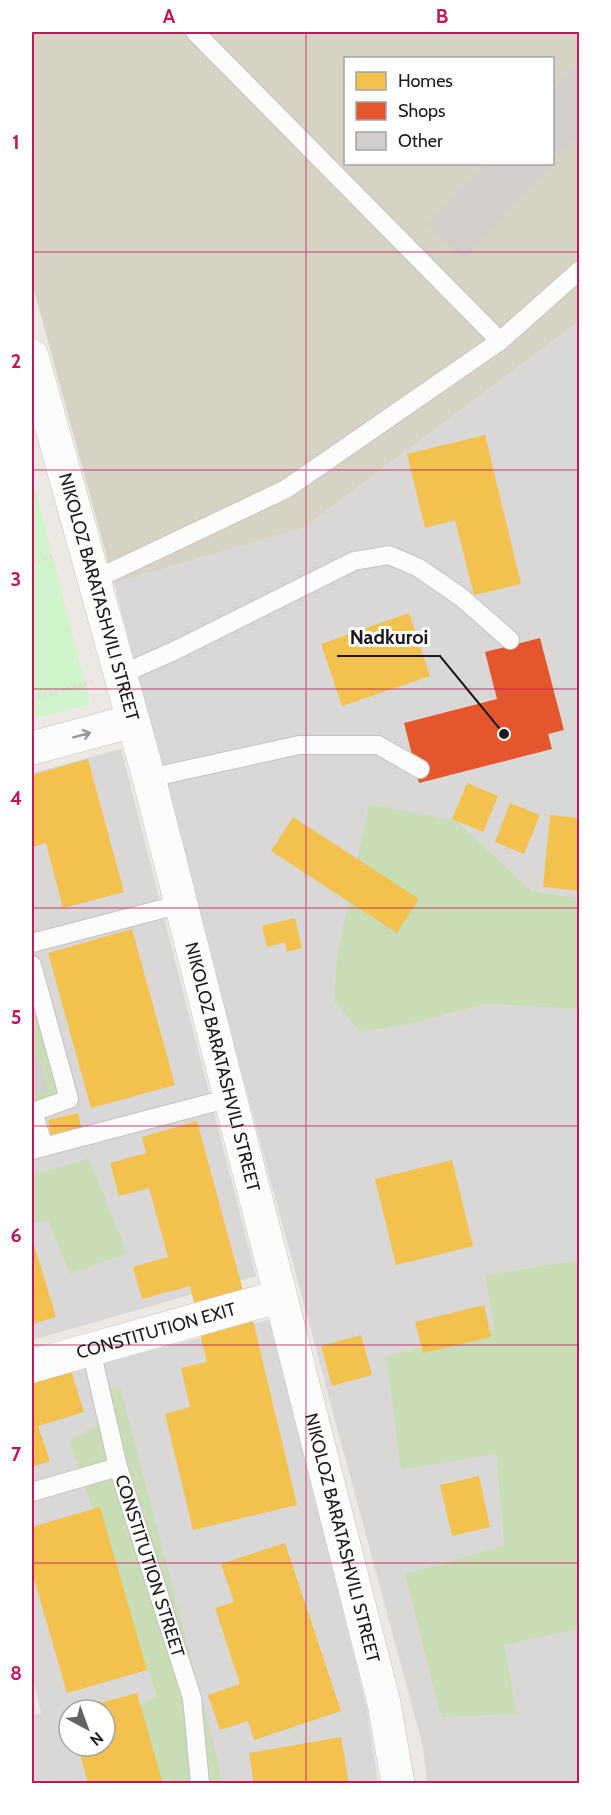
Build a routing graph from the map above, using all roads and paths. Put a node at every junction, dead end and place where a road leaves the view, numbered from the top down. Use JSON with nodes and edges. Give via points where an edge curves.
{"nodes":[{"id":1,"x":195,"y":32,"type":"edge"},
{"id":2,"x":579,"y":270,"type":"edge"},
{"id":3,"x":500,"y":341,"type":"junction"},
{"id":4,"x":34,"y":374,"type":"edge"},
{"id":5,"x":94,"y":580,"type":"junction"},
{"id":6,"x":510,"y":640,"type":"dead end"},
{"id":7,"x":120,"y":675,"type":"junction"},
{"id":8,"x":32,"y":698,"type":"edge"},
{"id":9,"x":133,"y":721,"type":"junction"},
{"id":10,"x":32,"y":748,"type":"edge"},
{"id":11,"x":420,"y":769,"type":"dead end"},
{"id":12,"x":149,"y":778,"type":"junction"},
{"id":13,"x":181,"y":904,"type":"junction"},
{"id":14,"x":32,"y":943,"type":"edge"},
{"id":15,"x":32,"y":965,"type":"edge"},
{"id":16,"x":230,"y":1098,"type":"junction"},
{"id":17,"x":38,"y":1149,"type":"edge"},
{"id":18,"x":280,"y":1296,"type":"junction"},
{"id":19,"x":91,"y":1350,"type":"junction"},
{"id":20,"x":32,"y":1366,"type":"edge"},
{"id":21,"x":118,"y":1467,"type":"junction"},
{"id":22,"x":32,"y":1492,"type":"edge"},
{"id":23,"x":200,"y":1784,"type":"edge"},
{"id":24,"x":398,"y":1784,"type":"edge"}],
"edges":[{"from":1,"to":3,"type":"lane"},
{"from":2,"to":3,"type":"lane"},
{"from":3,"to":5,"type":"lane","via":[[286,489]]},
{"from":4,"to":5,"type":"street","name":"NIKOLOZ BARATASHVILI STREET"},
{"from":5,"to":7,"type":"street","name":"NIKOLOZ BARATASHVILI STREET"},
{"from":6,"to":7,"type":"lane","via":[[428,574],[388,555],[354,561]]},
{"from":7,"to":8,"type":"path"},
{"from":7,"to":9,"type":"street","name":"NIKOLOZ BARATASHVILI STREET"},
{"from":10,"to":9,"type":"street","one_way":true},
{"from":9,"to":12,"type":"street","name":"NIKOLOZ BARATASHVILI STREET"},
{"from":11,"to":12,"type":"lane","via":[[378,745],[298,746]]},
{"from":12,"to":13,"type":"street","name":"NIKOLOZ BARATASHVILI STREET"},
{"from":13,"to":14,"type":"lane"},
{"from":13,"to":16,"type":"street","name":"NIKOLOZ BARATASHVILI STREET"},
{"from":15,"to":17,"type":"lane","via":[[69,1099],[33,1112]]},
{"from":16,"to":17,"type":"lane"},
{"from":16,"to":18,"type":"street","name":"NIKOLOZ BARATASHVILI STREET"},
{"from":18,"to":19,"type":"street","name":"CONSTITUTION EXIT"},
{"from":18,"to":24,"type":"street","name":"NIKOLOZ BARATASHVILI STREET","via":[[384,1703]]},
{"from":19,"to":20,"type":"street","name":"CONSTITUTION EXIT"},
{"from":19,"to":21,"type":"lane","name":"CONSTITUTION STREET"},
{"from":21,"to":22,"type":"lane"},
{"from":21,"to":23,"type":"lane","name":"CONSTITUTION STREET","via":[[192,1698]]}]}
